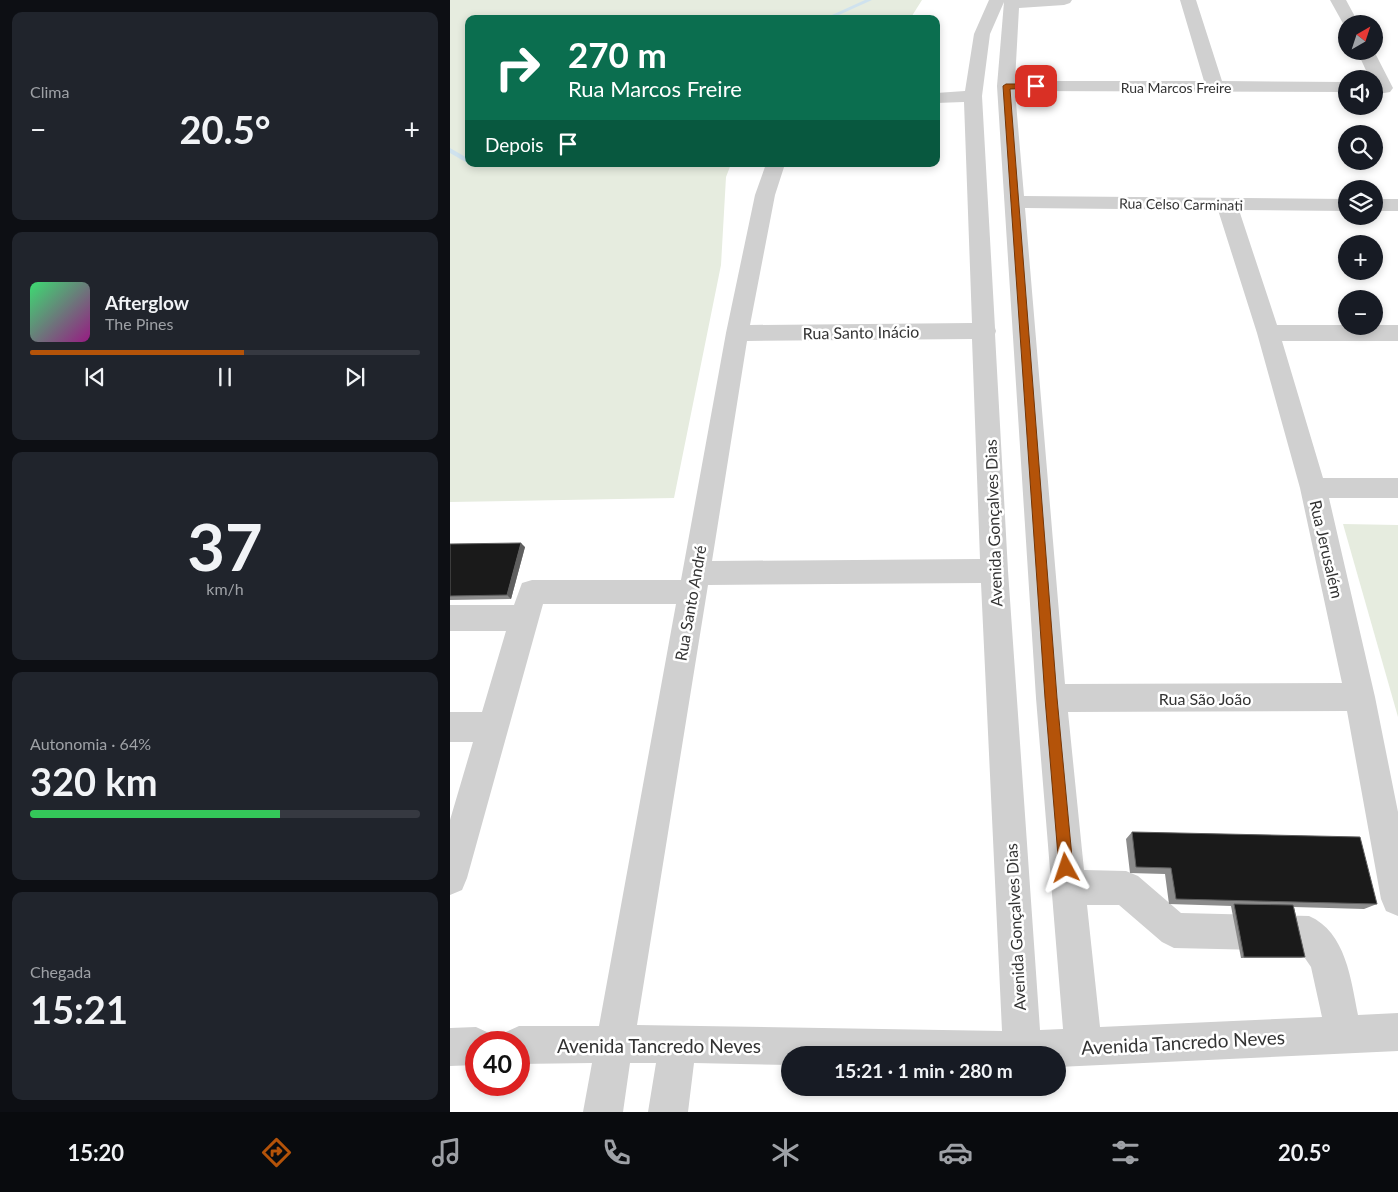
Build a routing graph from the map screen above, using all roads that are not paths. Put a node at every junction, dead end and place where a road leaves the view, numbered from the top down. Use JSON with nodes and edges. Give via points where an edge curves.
{"nodes":[{"id":1,"x":1064,"y":0,"type":"edge"},
{"id":2,"x":1188,"y":0,"type":"edge"},
{"id":3,"x":1338,"y":0,"type":"edge"},
{"id":4,"x":1007,"y":1,"type":"edge"},
{"id":5,"x":1346,"y":15,"type":"edge"},
{"id":6,"x":1370,"y":60,"type":"edge"},
{"id":7,"x":1006,"y":86,"type":"junction"},
{"id":8,"x":1215,"y":87,"type":"junction"},
{"id":9,"x":1338,"y":88,"type":"edge"},
{"id":10,"x":1385,"y":88,"type":"edge"},
{"id":11,"x":973,"y":96,"type":"junction"},
{"id":12,"x":940,"y":98,"type":"edge"},
{"id":13,"x":774,"y":167,"type":"edge"},
{"id":14,"x":1015,"y":202,"type":"junction"},
{"id":15,"x":1227,"y":205,"type":"junction"},
{"id":16,"x":1338,"y":205,"type":"edge"},
{"id":17,"x":1383,"y":205,"type":"edge"},
{"id":18,"x":1398,"y":205,"type":"edge"},
{"id":19,"x":985,"y":331,"type":"junction"},
{"id":20,"x":1268,"y":332,"type":"junction"},
{"id":21,"x":738,"y":333,"type":"junction"},
{"id":22,"x":1398,"y":333,"type":"edge"},
{"id":23,"x":1313,"y":488,"type":"junction"},
{"id":24,"x":1398,"y":488,"type":"edge"},
{"id":25,"x":994,"y":571,"type":"junction"},
{"id":26,"x":694,"y":583,"type":"junction"},
{"id":27,"x":450,"y":618,"type":"edge"},
{"id":28,"x":525,"y":618,"type":"junction"},
{"id":29,"x":1360,"y":697,"type":"junction"},
{"id":30,"x":1051,"y":698,"type":"junction"},
{"id":31,"x":450,"y":727,"type":"edge"},
{"id":32,"x":493,"y":727,"type":"junction"},
{"id":33,"x":450,"y":878,"type":"edge"},
{"id":34,"x":1068,"y":887,"type":"junction"},
{"id":35,"x":1398,"y":899,"type":"edge"},
{"id":36,"x":1398,"y":1032,"type":"edge"},
{"id":37,"x":1344,"y":1034,"type":"junction"},
{"id":38,"x":615,"y":1044,"type":"junction"},
{"id":39,"x":678,"y":1044,"type":"junction"},
{"id":40,"x":530,"y":1045,"type":"edge"},
{"id":41,"x":450,"y":1046,"type":"edge"},
{"id":42,"x":465,"y":1046,"type":"edge"},
{"id":43,"x":793,"y":1046,"type":"edge"},
{"id":44,"x":1022,"y":1046,"type":"edge"},
{"id":45,"x":1083,"y":1047,"type":"junction"},
{"id":46,"x":1066,"y":1048,"type":"edge"},
{"id":47,"x":603,"y":1112,"type":"edge"},
{"id":48,"x":668,"y":1112,"type":"edge"}],
"edges":[{"from":1,"to":4,"type":"street"},
{"from":2,"to":8,"type":"street"},
{"from":3,"to":5,"type":"street"},
{"from":4,"to":7,"type":"street"},
{"from":4,"to":11,"type":"street","name":"Avenida Gonçalves Dias","via":[[988,14],[978,43]]},
{"from":6,"to":10,"type":"street"},
{"from":7,"to":8,"type":"street","name":"Rua Marcos Freire"},
{"from":7,"to":14,"type":"street"},
{"from":8,"to":9,"type":"street","name":"Rua Marcos Freire"},
{"from":11,"to":12,"type":"street"},
{"from":11,"to":19,"type":"street","name":"Avenida Gonçalves Dias"},
{"from":13,"to":21,"type":"street","name":"Rua Santo André","via":[[765,196]]},
{"from":14,"to":15,"type":"street","name":"Rua Celso Carminati"},
{"from":14,"to":30,"type":"street"},
{"from":15,"to":16,"type":"street","name":"Rua Celso Carminati"},
{"from":15,"to":20,"type":"street","name":"Rua Jerusalém"},
{"from":17,"to":18,"type":"street"},
{"from":19,"to":21,"type":"street","name":"Rua Santo Inácio"},
{"from":19,"to":25,"type":"street","name":"Avenida Gonçalves Dias"},
{"from":20,"to":22,"type":"street"},
{"from":20,"to":23,"type":"street","name":"Rua Jerusalém"},
{"from":21,"to":26,"type":"street","name":"Rua Santo André"},
{"from":23,"to":24,"type":"street"},
{"from":23,"to":29,"type":"street","name":"Rua Jerusalém"},
{"from":25,"to":26,"type":"street"},
{"from":25,"to":44,"type":"street","name":"Avenida Gonçalves Dias"},
{"from":26,"to":28,"type":"street","via":[[532,592]]},
{"from":26,"to":38,"type":"street","name":"Rua Santo André"},
{"from":27,"to":28,"type":"street"},
{"from":28,"to":32,"type":"street"},
{"from":29,"to":30,"type":"street","name":"Rua São João"},
{"from":29,"to":35,"type":"street","name":"Rua Jerusalém"},
{"from":30,"to":34,"type":"street"},
{"from":31,"to":32,"type":"street"},
{"from":32,"to":33,"type":"street"},
{"from":34,"to":37,"type":"street","via":[[1126,888],[1174,930],[1309,934],[1329,965]]},
{"from":34,"to":45,"type":"street"},
{"from":36,"to":37,"type":"street","name":"Avenida Tancredo Neves"},
{"from":37,"to":45,"type":"street","name":"Avenida Tancredo Neves"},
{"from":38,"to":39,"type":"street","name":"Avenida Tancredo Neves"},
{"from":38,"to":40,"type":"street","name":"Avenida Tancredo Neves"},
{"from":38,"to":47,"type":"street"},
{"from":39,"to":43,"type":"street","name":"Avenida Tancredo Neves"},
{"from":39,"to":48,"type":"street"},
{"from":41,"to":42,"type":"street"},
{"from":45,"to":46,"type":"street","name":"Avenida Tancredo Neves"}]}
